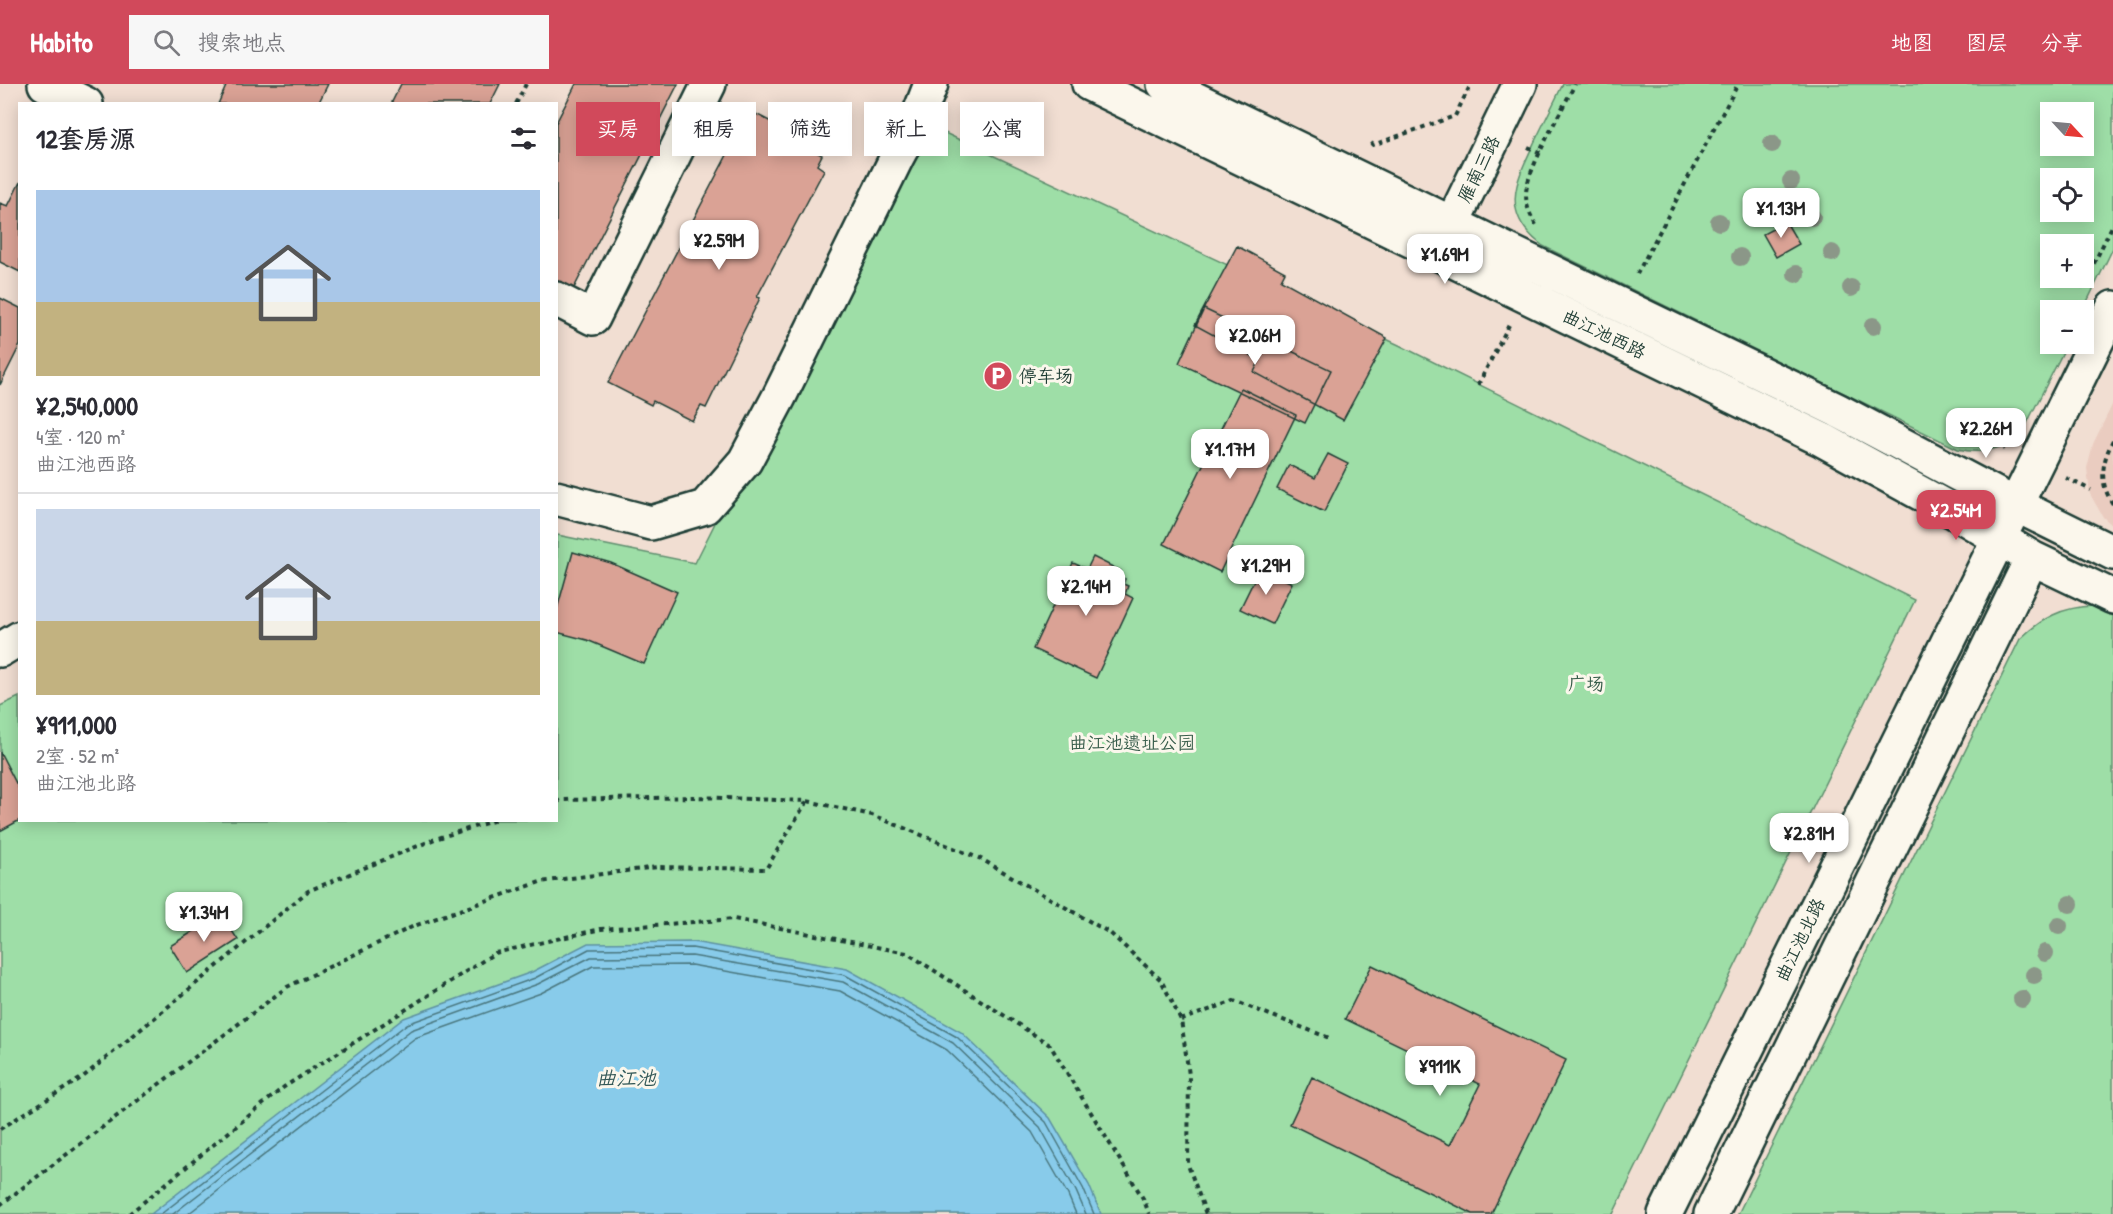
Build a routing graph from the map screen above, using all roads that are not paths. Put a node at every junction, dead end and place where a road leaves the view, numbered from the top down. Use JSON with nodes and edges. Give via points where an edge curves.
{"nodes":[{"id":1,"x":45,"y":84,"type":"edge"},
{"id":2,"x":709,"y":84,"type":"edge"},
{"id":3,"x":931,"y":84,"type":"edge"},
{"id":4,"x":1089,"y":84,"type":"edge"},
{"id":5,"x":1164,"y":84,"type":"edge"},
{"id":6,"x":1520,"y":84,"type":"edge"},
{"id":7,"x":82,"y":102,"type":"edge"},
{"id":8,"x":1452,"y":224,"type":"junction"},
{"id":9,"x":1438,"y":253,"type":"junction"},
{"id":10,"x":558,"y":300,"type":"edge"},
{"id":11,"x":2113,"y":308,"type":"edge"},
{"id":12,"x":558,"y":499,"type":"edge"},
{"id":13,"x":2016,"y":505,"type":"junction"},
{"id":14,"x":2000,"y":537,"type":"junction"},
{"id":15,"x":2113,"y":552,"type":"edge"},
{"id":16,"x":2032,"y":558,"type":"junction"},
{"id":17,"x":2113,"y":597,"type":"edge"},
{"id":18,"x":18,"y":639,"type":"edge"},
{"id":19,"x":0,"y":650,"type":"edge"},
{"id":20,"x":1665,"y":1214,"type":"edge"},
{"id":21,"x":1711,"y":1214,"type":"edge"}],
"edges":[{"from":1,"to":7,"type":"street"},
{"from":2,"to":10,"type":"street","via":[[594,318]]},
{"from":3,"to":12,"type":"street","via":[[917,120],[745,461],[705,507],[651,523]]},
{"from":4,"to":9,"type":"street","name":"曲江池西路"},
{"from":5,"to":8,"type":"street","name":"曲江池西路"},
{"from":6,"to":8,"type":"street","name":"雁南三路"},
{"from":8,"to":9,"type":"street","name":"雁南三路"},
{"from":8,"to":13,"type":"street","name":"曲江池西路","via":[[1837,410]]},
{"from":9,"to":14,"type":"street","name":"曲江池西路","via":[[1823,440]]},
{"from":11,"to":13,"type":"street","name":"曲江池北路"},
{"from":13,"to":14,"type":"street","name":"曲江池北路"},
{"from":13,"to":15,"type":"street","name":"曲江池西路"},
{"from":14,"to":16,"type":"street","name":"曲江池西路"},
{"from":14,"to":20,"type":"street","name":"曲江池北路"},
{"from":16,"to":17,"type":"street","name":"曲江池西路"},
{"from":16,"to":21,"type":"street"},
{"from":18,"to":19,"type":"street"}]}
